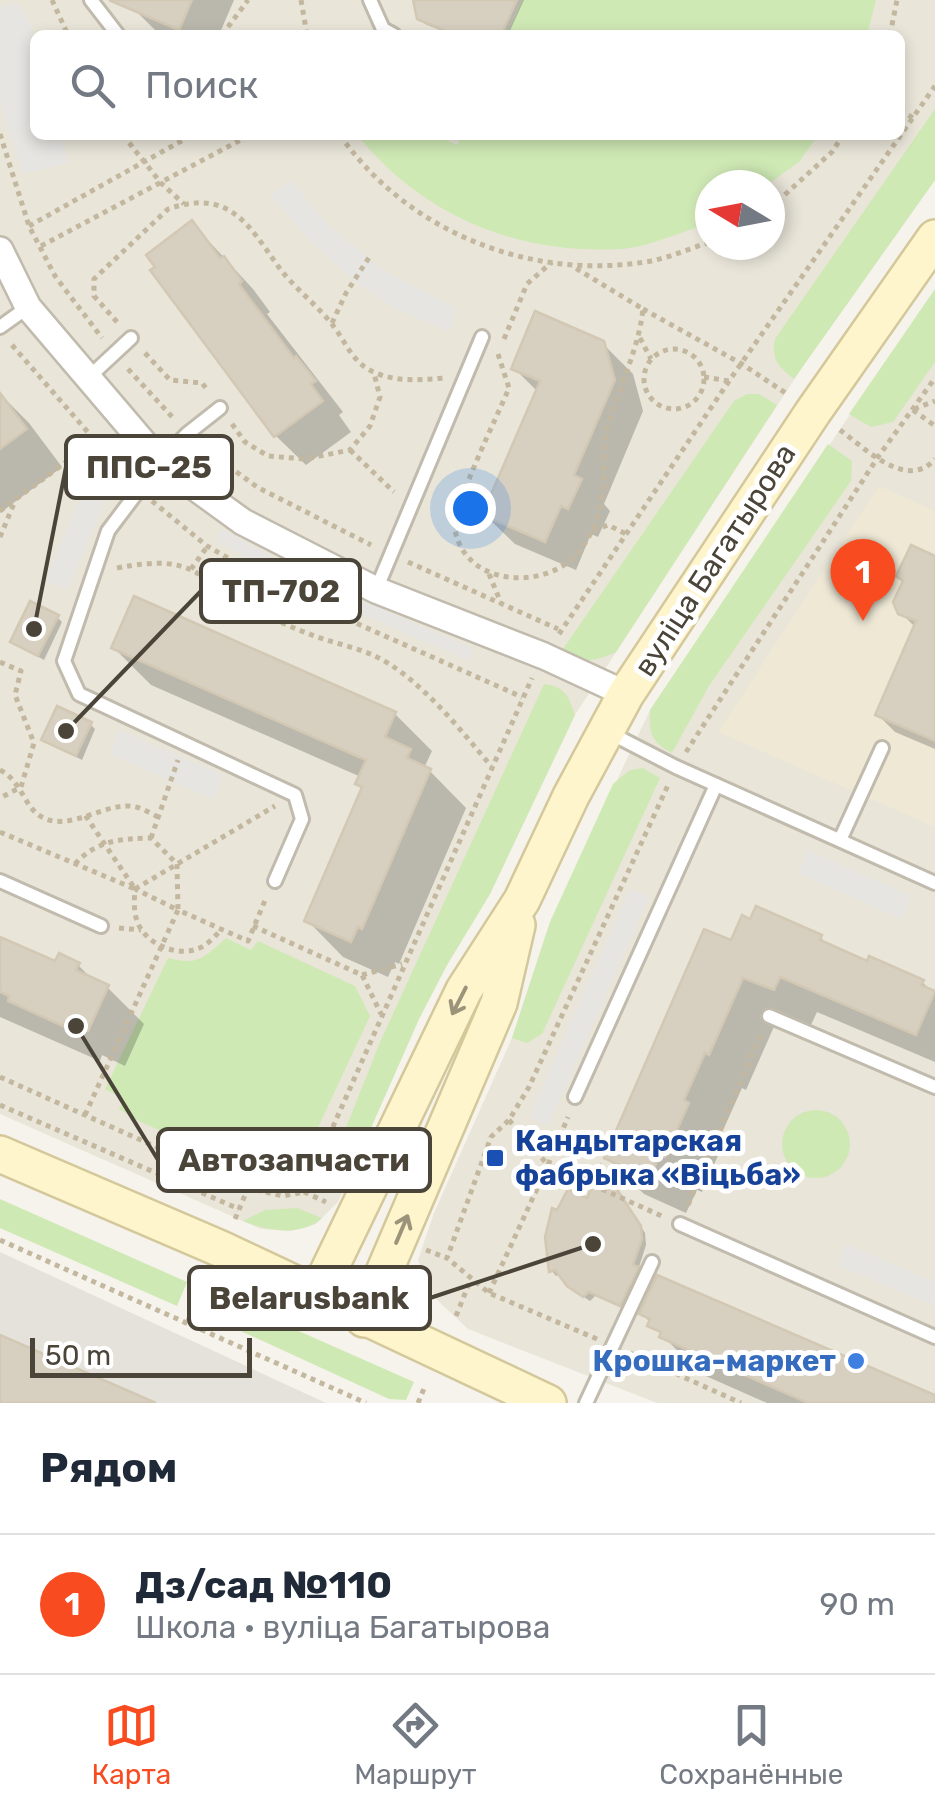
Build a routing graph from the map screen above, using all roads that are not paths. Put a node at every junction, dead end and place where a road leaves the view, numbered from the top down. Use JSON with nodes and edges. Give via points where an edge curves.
{"nodes":[{"id":1,"x":91,"y":0,"type":"edge"},
{"id":2,"x":370,"y":0,"type":"edge"},
{"id":3,"x":114,"y":30,"type":"edge"},
{"id":4,"x":386,"y":30,"type":"edge"},
{"id":5,"x":935,"y":238,"type":"edge"},
{"id":6,"x":7,"y":242,"type":"edge"},
{"id":7,"x":28,"y":307,"type":"junction"},
{"id":8,"x":0,"y":327,"type":"edge"},
{"id":9,"x":482,"y":337,"type":"dead end"},
{"id":10,"x":132,"y":338,"type":"road end"},
{"id":11,"x":88,"y":378,"type":"junction"},
{"id":12,"x":220,"y":408,"type":"road end"},
{"id":13,"x":160,"y":462,"type":"junction"},
{"id":14,"x":376,"y":590,"type":"junction"},
{"id":15,"x":626,"y":694,"type":"junction"},
{"id":16,"x":608,"y":732,"type":"junction"},
{"id":17,"x":882,"y":748,"type":"dead end"},
{"id":18,"x":716,"y":785,"type":"junction"},
{"id":19,"x":840,"y":840,"type":"junction"},
{"id":20,"x":0,"y":881,"type":"edge"},
{"id":21,"x":274,"y":881,"type":"road end"},
{"id":22,"x":935,"y":884,"type":"edge"},
{"id":23,"x":522,"y":900,"type":"junction"},
{"id":24,"x":101,"y":926,"type":"dead end"},
{"id":25,"x":769,"y":1016,"type":"road end"},
{"id":26,"x":935,"y":1087,"type":"edge"},
{"id":27,"x":576,"y":1097,"type":"road end"},
{"id":28,"x":0,"y":1154,"type":"edge"},
{"id":29,"x":680,"y":1224,"type":"road end"},
{"id":30,"x":652,"y":1262,"type":"dead end"},
{"id":31,"x":316,"y":1296,"type":"junction"},
{"id":32,"x":364,"y":1319,"type":"junction"},
{"id":33,"x":935,"y":1337,"type":"edge"},
{"id":34,"x":548,"y":1403,"type":"edge"},
{"id":35,"x":586,"y":1403,"type":"edge"}],
"edges":[{"from":1,"to":3,"type":"lane"},
{"from":2,"to":4,"type":"lane"},
{"from":5,"to":15,"type":"street","name":"вуліца Багатырова"},
{"from":6,"to":7,"type":"street"},
{"from":7,"to":8,"type":"lane"},
{"from":7,"to":11,"type":"street"},
{"from":9,"to":14,"type":"lane"},
{"from":10,"to":11,"type":"lane"},
{"from":11,"to":13,"type":"street"},
{"from":12,"to":13,"type":"lane"},
{"from":13,"to":14,"type":"street","via":[[243,522]]},
{"from":13,"to":21,"type":"lane","via":[[108,531],[64,660],[79,694],[295,795],[302,818]]},
{"from":14,"to":15,"type":"street"},
{"from":15,"to":16,"type":"street","name":"вуліца Багатырова"},
{"from":16,"to":18,"type":"lane"},
{"from":16,"to":23,"type":"street","name":"вуліца Багатырова"},
{"from":17,"to":19,"type":"lane"},
{"from":18,"to":19,"type":"lane"},
{"from":18,"to":27,"type":"lane"},
{"from":19,"to":22,"type":"lane"},
{"from":20,"to":24,"type":"lane"},
{"from":23,"to":31,"type":"street","name":"вуліца Багатырова","one_way":true,"via":[[464,990]]},
{"from":32,"to":23,"type":"street","name":"вуліца Багатырова","one_way":true,"via":[[499,1003]]},
{"from":25,"to":26,"type":"lane"},
{"from":28,"to":31,"type":"street"},
{"from":29,"to":33,"type":"lane"},
{"from":30,"to":35,"type":"lane"},
{"from":31,"to":32,"type":"street"},
{"from":32,"to":34,"type":"street"}]}
